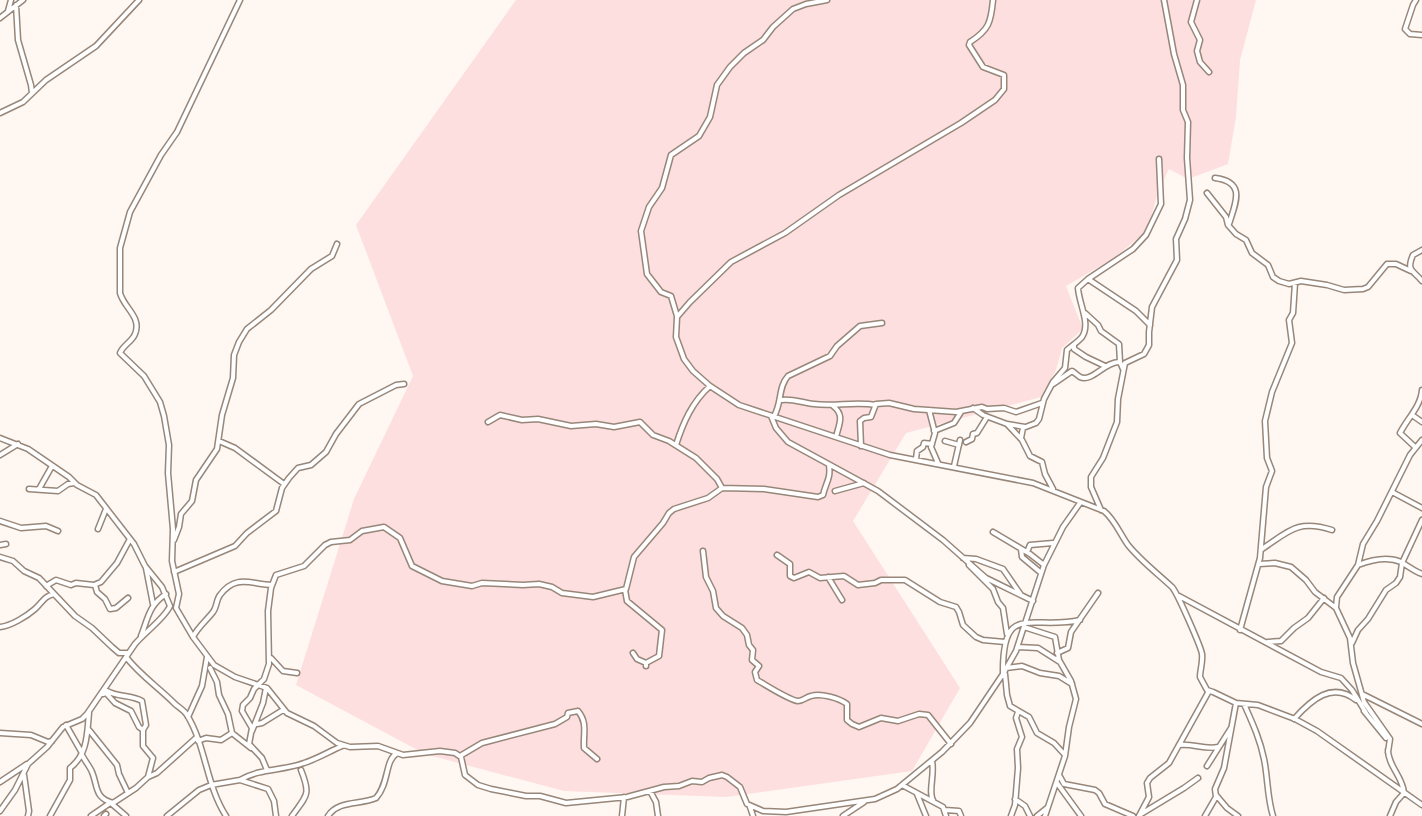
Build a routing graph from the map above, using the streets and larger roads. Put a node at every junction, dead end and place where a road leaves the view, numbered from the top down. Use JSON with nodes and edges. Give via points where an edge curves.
{"nodes":[{"id":1,"x":11,"y":0,"type":"edge"},
{"id":2,"x":23,"y":0,"type":"edge"},
{"id":3,"x":139,"y":0,"type":"edge"},
{"id":4,"x":240,"y":0,"type":"edge"},
{"id":5,"x":827,"y":0,"type":"edge"},
{"id":6,"x":993,"y":0,"type":"edge"},
{"id":7,"x":1164,"y":0,"type":"edge"},
{"id":8,"x":1197,"y":0,"type":"edge"},
{"id":9,"x":1416,"y":0,"type":"edge"},
{"id":10,"x":15,"y":5,"type":"junction"},
{"id":11,"x":8,"y":12,"type":"junction"},
{"id":12,"x":0,"y":18,"type":"edge"},
{"id":13,"x":1422,"y":35,"type":"edge"},
{"id":14,"x":1209,"y":72,"type":"dead end"},
{"id":15,"x":32,"y":93,"type":"junction"},
{"id":16,"x":0,"y":113,"type":"edge"},
{"id":17,"x":1159,"y":159,"type":"dead end"},
{"id":18,"x":1215,"y":178,"type":"dead end"},
{"id":19,"x":1207,"y":193,"type":"dead end"},
{"id":20,"x":1228,"y":225,"type":"junction"},
{"id":21,"x":337,"y":244,"type":"dead end"},
{"id":22,"x":1422,"y":250,"type":"edge"},
{"id":23,"x":1412,"y":271,"type":"junction"},
{"id":24,"x":1088,"y":279,"type":"junction"},
{"id":25,"x":1422,"y":281,"type":"edge"},
{"id":26,"x":1295,"y":283,"type":"junction"},
{"id":27,"x":1083,"y":312,"type":"junction"},
{"id":28,"x":677,"y":317,"type":"junction"},
{"id":29,"x":882,"y":323,"type":"dead end"},
{"id":30,"x":1151,"y":326,"type":"junction"},
{"id":31,"x":1074,"y":345,"type":"junction"},
{"id":32,"x":1120,"y":362,"type":"junction"},
{"id":33,"x":1106,"y":366,"type":"junction"},
{"id":34,"x":1123,"y":370,"type":"junction"},
{"id":35,"x":404,"y":384,"type":"dead end"},
{"id":36,"x":710,"y":386,"type":"junction"},
{"id":37,"x":1051,"y":387,"type":"junction"},
{"id":38,"x":1422,"y":390,"type":"edge"},
{"id":39,"x":781,"y":400,"type":"junction"},
{"id":40,"x":1042,"y":403,"type":"junction"},
{"id":41,"x":832,"y":405,"type":"junction"},
{"id":42,"x":876,"y":405,"type":"junction"},
{"id":43,"x":972,"y":408,"type":"junction"},
{"id":44,"x":928,"y":410,"type":"junction"},
{"id":45,"x":962,"y":411,"type":"junction"},
{"id":46,"x":1412,"y":415,"type":"junction"},
{"id":47,"x":773,"y":416,"type":"junction"},
{"id":48,"x":987,"y":417,"type":"junction"},
{"id":49,"x":488,"y":422,"type":"dead end"},
{"id":50,"x":1422,"y":422,"type":"edge"},
{"id":51,"x":1007,"y":424,"type":"junction"},
{"id":52,"x":1025,"y":427,"type":"junction"},
{"id":53,"x":934,"y":431,"type":"junction"},
{"id":54,"x":836,"y":437,"type":"junction"},
{"id":55,"x":0,"y":438,"type":"edge"},
{"id":56,"x":1021,"y":438,"type":"junction"},
{"id":57,"x":960,"y":440,"type":"dead end"},
{"id":58,"x":1422,"y":440,"type":"edge"},
{"id":59,"x":219,"y":441,"type":"junction"},
{"id":60,"x":945,"y":441,"type":"dead end"},
{"id":61,"x":966,"y":442,"type":"dead end"},
{"id":62,"x":18,"y":444,"type":"junction"},
{"id":63,"x":932,"y":444,"type":"junction"},
{"id":64,"x":959,"y":445,"type":"junction"},
{"id":65,"x":676,"y":446,"type":"junction"},
{"id":66,"x":861,"y":446,"type":"junction"},
{"id":67,"x":1416,"y":447,"type":"junction"},
{"id":68,"x":0,"y":454,"type":"edge"},
{"id":69,"x":916,"y":459,"type":"junction"},
{"id":70,"x":938,"y":464,"type":"junction"},
{"id":71,"x":829,"y":465,"type":"junction"},
{"id":72,"x":52,"y":466,"type":"junction"},
{"id":73,"x":954,"y":466,"type":"junction"},
{"id":74,"x":75,"y":483,"type":"junction"},
{"id":75,"x":864,"y":483,"type":"junction"},
{"id":76,"x":284,"y":484,"type":"junction"},
{"id":77,"x":722,"y":488,"type":"junction"},
{"id":78,"x":29,"y":489,"type":"dead end"},
{"id":79,"x":39,"y":489,"type":"junction"},
{"id":80,"x":1054,"y":490,"type":"junction"},
{"id":81,"x":834,"y":491,"type":"dead end"},
{"id":82,"x":1392,"y":492,"type":"junction"},
{"id":83,"x":1080,"y":503,"type":"junction"},
{"id":84,"x":106,"y":508,"type":"junction"},
{"id":85,"x":1422,"y":508,"type":"edge"},
{"id":86,"x":1102,"y":510,"type":"junction"},
{"id":87,"x":1422,"y":520,"type":"edge"},
{"id":88,"x":0,"y":521,"type":"edge"},
{"id":89,"x":98,"y":529,"type":"dead end"},
{"id":90,"x":1332,"y":530,"type":"dead end"},
{"id":91,"x":58,"y":531,"type":"dead end"},
{"id":92,"x":993,"y":532,"type":"dead end"},
{"id":93,"x":130,"y":538,"type":"junction"},
{"id":94,"x":6,"y":543,"type":"dead end"},
{"id":95,"x":173,"y":543,"type":"junction"},
{"id":96,"x":1054,"y":543,"type":"junction"},
{"id":97,"x":0,"y":545,"type":"edge"},
{"id":98,"x":1021,"y":549,"type":"junction"},
{"id":99,"x":1261,"y":549,"type":"junction"},
{"id":100,"x":703,"y":550,"type":"dead end"},
{"id":101,"x":1027,"y":553,"type":"junction"},
{"id":102,"x":777,"y":555,"type":"dead end"},
{"id":103,"x":961,"y":556,"type":"junction"},
{"id":104,"x":0,"y":557,"type":"edge"},
{"id":105,"x":1402,"y":563,"type":"junction"},
{"id":106,"x":1044,"y":564,"type":"junction"},
{"id":107,"x":1259,"y":564,"type":"junction"},
{"id":108,"x":1358,"y":565,"type":"junction"},
{"id":109,"x":146,"y":568,"type":"junction"},
{"id":110,"x":174,"y":572,"type":"junction"},
{"id":111,"x":1040,"y":572,"type":"junction"},
{"id":112,"x":1422,"y":574,"type":"edge"},
{"id":113,"x":828,"y":577,"type":"junction"},
{"id":114,"x":95,"y":585,"type":"junction"},
{"id":115,"x":272,"y":585,"type":"junction"},
{"id":116,"x":46,"y":586,"type":"junction"},
{"id":117,"x":626,"y":590,"type":"junction"},
{"id":118,"x":1098,"y":593,"type":"dead end"},
{"id":119,"x":54,"y":594,"type":"junction"},
{"id":120,"x":166,"y":594,"type":"junction"},
{"id":121,"x":1021,"y":596,"type":"junction"},
{"id":122,"x":1178,"y":596,"type":"junction"},
{"id":123,"x":128,"y":598,"type":"dead end"},
{"id":124,"x":1324,"y":598,"type":"junction"},
{"id":125,"x":842,"y":600,"type":"dead end"},
{"id":126,"x":1033,"y":601,"type":"junction"},
{"id":127,"x":153,"y":605,"type":"junction"},
{"id":128,"x":1336,"y":608,"type":"junction"},
{"id":129,"x":1080,"y":620,"type":"junction"},
{"id":130,"x":1025,"y":625,"type":"junction"},
{"id":131,"x":0,"y":627,"type":"edge"},
{"id":132,"x":1240,"y":630,"type":"junction"},
{"id":133,"x":1007,"y":635,"type":"junction"},
{"id":134,"x":193,"y":637,"type":"junction"},
{"id":135,"x":139,"y":639,"type":"junction"},
{"id":136,"x":1264,"y":641,"type":"junction"},
{"id":137,"x":1005,"y":642,"type":"junction"},
{"id":138,"x":1352,"y":644,"type":"junction"},
{"id":139,"x":1018,"y":647,"type":"junction"},
{"id":140,"x":633,"y":653,"type":"dead end"},
{"id":141,"x":1058,"y":653,"type":"junction"},
{"id":142,"x":128,"y":655,"type":"junction"},
{"id":143,"x":207,"y":657,"type":"junction"},
{"id":144,"x":270,"y":657,"type":"junction"},
{"id":145,"x":1060,"y":662,"type":"junction"},
{"id":146,"x":210,"y":668,"type":"junction"},
{"id":147,"x":218,"y":668,"type":"junction"},
{"id":148,"x":204,"y":670,"type":"junction"},
{"id":149,"x":1005,"y":672,"type":"junction"},
{"id":150,"x":297,"y":673,"type":"dead end"},
{"id":151,"x":1072,"y":684,"type":"junction"},
{"id":152,"x":258,"y":685,"type":"junction"},
{"id":153,"x":266,"y":688,"type":"junction"},
{"id":154,"x":1209,"y":690,"type":"junction"},
{"id":155,"x":104,"y":692,"type":"junction"},
{"id":156,"x":1361,"y":693,"type":"junction"},
{"id":157,"x":1236,"y":703,"type":"junction"},
{"id":158,"x":1244,"y":703,"type":"junction"},
{"id":159,"x":283,"y":710,"type":"junction"},
{"id":160,"x":89,"y":712,"type":"junction"},
{"id":161,"x":1018,"y":712,"type":"junction"},
{"id":162,"x":1366,"y":713,"type":"junction"},
{"id":163,"x":188,"y":717,"type":"junction"},
{"id":164,"x":1294,"y":718,"type":"junction"},
{"id":165,"x":256,"y":724,"type":"junction"},
{"id":166,"x":1233,"y":724,"type":"junction"},
{"id":167,"x":1422,"y":724,"type":"edge"},
{"id":168,"x":66,"y":725,"type":"junction"},
{"id":169,"x":89,"y":729,"type":"junction"},
{"id":170,"x":143,"y":730,"type":"junction"},
{"id":171,"x":252,"y":731,"type":"junction"},
{"id":172,"x":0,"y":732,"type":"edge"},
{"id":173,"x":232,"y":733,"type":"junction"},
{"id":174,"x":197,"y":739,"type":"junction"},
{"id":175,"x":53,"y":741,"type":"junction"},
{"id":176,"x":951,"y":744,"type":"junction"},
{"id":177,"x":1179,"y":744,"type":"junction"},
{"id":178,"x":343,"y":746,"type":"junction"},
{"id":179,"x":1219,"y":747,"type":"junction"},
{"id":180,"x":254,"y":751,"type":"junction"},
{"id":181,"x":1388,"y":752,"type":"junction"},
{"id":182,"x":397,"y":753,"type":"junction"},
{"id":183,"x":82,"y":755,"type":"junction"},
{"id":184,"x":460,"y":756,"type":"junction"},
{"id":185,"x":1065,"y":756,"type":"junction"},
{"id":186,"x":597,"y":759,"type":"dead end"},
{"id":187,"x":932,"y":760,"type":"junction"},
{"id":188,"x":28,"y":764,"type":"junction"},
{"id":189,"x":1207,"y":766,"type":"dead end"},
{"id":190,"x":267,"y":770,"type":"junction"},
{"id":191,"x":301,"y":770,"type":"dead end"},
{"id":192,"x":24,"y":773,"type":"junction"},
{"id":193,"x":1058,"y":774,"type":"junction"},
{"id":194,"x":148,"y":777,"type":"junction"},
{"id":195,"x":1198,"y":778,"type":"dead end"},
{"id":196,"x":240,"y":780,"type":"junction"},
{"id":197,"x":0,"y":782,"type":"edge"},
{"id":198,"x":1056,"y":782,"type":"junction"},
{"id":199,"x":211,"y":785,"type":"junction"},
{"id":200,"x":902,"y":785,"type":"junction"},
{"id":201,"x":650,"y":791,"type":"junction"},
{"id":202,"x":128,"y":793,"type":"junction"},
{"id":203,"x":1404,"y":793,"type":"junction"},
{"id":204,"x":100,"y":794,"type":"junction"},
{"id":205,"x":917,"y":794,"type":"junction"},
{"id":206,"x":1216,"y":795,"type":"junction"},
{"id":207,"x":624,"y":797,"type":"junction"},
{"id":208,"x":1015,"y":798,"type":"junction"},
{"id":209,"x":868,"y":801,"type":"junction"},
{"id":210,"x":934,"y":802,"type":"junction"},
{"id":211,"x":111,"y":803,"type":"junction"},
{"id":212,"x":99,"y":804,"type":"junction"},
{"id":213,"x":1422,"y":805,"type":"edge"},
{"id":214,"x":750,"y":806,"type":"junction"},
{"id":215,"x":1047,"y":807,"type":"junction"},
{"id":216,"x":945,"y":810,"type":"junction"},
{"id":217,"x":0,"y":812,"type":"edge"},
{"id":218,"x":120,"y":814,"type":"edge"},
{"id":219,"x":277,"y":815,"type":"edge"},
{"id":220,"x":1131,"y":815,"type":"edge"},
{"id":221,"x":1140,"y":815,"type":"edge"},
{"id":222,"x":28,"y":816,"type":"edge"},
{"id":223,"x":50,"y":816,"type":"edge"},
{"id":224,"x":91,"y":816,"type":"edge"},
{"id":225,"x":126,"y":816,"type":"edge"},
{"id":226,"x":167,"y":816,"type":"edge"},
{"id":227,"x":226,"y":816,"type":"edge"},
{"id":228,"x":293,"y":816,"type":"edge"},
{"id":229,"x":298,"y":816,"type":"edge"},
{"id":230,"x":328,"y":816,"type":"edge"},
{"id":231,"x":622,"y":816,"type":"edge"},
{"id":232,"x":658,"y":816,"type":"edge"},
{"id":233,"x":753,"y":816,"type":"edge"},
{"id":234,"x":843,"y":816,"type":"edge"},
{"id":235,"x":926,"y":816,"type":"edge"},
{"id":236,"x":946,"y":816,"type":"edge"},
{"id":237,"x":961,"y":816,"type":"edge"},
{"id":238,"x":1011,"y":816,"type":"edge"},
{"id":239,"x":1030,"y":816,"type":"edge"},
{"id":240,"x":1037,"y":816,"type":"edge"},
{"id":241,"x":1045,"y":816,"type":"edge"},
{"id":242,"x":1081,"y":816,"type":"edge"},
{"id":243,"x":1124,"y":816,"type":"edge"},
{"id":244,"x":1205,"y":816,"type":"edge"},
{"id":245,"x":1238,"y":816,"type":"edge"},
{"id":246,"x":1273,"y":816,"type":"edge"},
{"id":247,"x":1390,"y":816,"type":"edge"}],
"edges":[{"from":1,"to":11,"type":"street"},
{"from":2,"to":10,"type":"street"},
{"from":3,"to":15,"type":"street","via":[[96,46]]},
{"from":4,"to":95,"type":"street","via":[[178,129],[134,204],[120,248],[120,293],[136,325],[135,336],[120,355],[144,376],[164,416],[169,438]]},
{"from":5,"to":28,"type":"street","via":[[793,9],[763,40],[744,53],[717,85],[710,117],[699,136],[670,154],[662,188],[649,207],[641,231],[646,272],[661,292],[671,296]]},
{"from":6,"to":28,"type":"street","via":[[986,30],[969,45],[984,67],[1004,75],[1000,95],[838,195],[792,229],[740,256]]},
{"from":7,"to":30,"type":"street","via":[[1188,122],[1191,195],[1176,239],[1177,260],[1154,304]]},
{"from":8,"to":14,"type":"street","via":[[1191,22],[1200,40],[1200,62]]},
{"from":9,"to":13,"type":"street","via":[[1405,29],[1410,34]]},
{"from":10,"to":11,"type":"street"},
{"from":10,"to":15,"type":"street","via":[[18,40]]},
{"from":11,"to":12,"type":"street"},
{"from":15,"to":16,"type":"street"},
{"from":17,"to":24,"type":"street","via":[[1161,204],[1146,235],[1133,249]]},
{"from":18,"to":20,"type":"street","via":[[1228,181],[1237,192]]},
{"from":19,"to":20,"type":"street"},
{"from":20,"to":26,"type":"street","via":[[1268,265],[1273,277]]},
{"from":21,"to":59,"type":"street","via":[[332,256],[311,269],[247,329],[239,342]]},
{"from":22,"to":23,"type":"street","via":[[1412,256]]},
{"from":23,"to":25,"type":"street"},
{"from":23,"to":26,"type":"street","via":[[1387,264],[1368,287],[1353,290]]},
{"from":24,"to":27,"type":"street","via":[[1078,289]]},
{"from":24,"to":30,"type":"street","via":[[1136,311]]},
{"from":26,"to":99,"type":"street","via":[[1289,320],[1292,343],[1265,421],[1267,458],[1272,471],[1266,487]]},
{"from":27,"to":31,"type":"street","via":[[1085,331]]},
{"from":27,"to":32,"type":"street","via":[[1119,344]]},
{"from":28,"to":36,"type":"street","via":[[679,349]]},
{"from":29,"to":39,"type":"street","via":[[860,326],[830,356],[791,373],[784,381]]},
{"from":30,"to":34,"type":"street","via":[[1146,351],[1125,363]]},
{"from":31,"to":33,"type":"street","via":[[1086,357]]},
{"from":31,"to":37,"type":"street","via":[[1067,350],[1065,369]]},
{"from":32,"to":33,"type":"street"},
{"from":32,"to":34,"type":"street"},
{"from":33,"to":37,"type":"street","via":[[1088,378],[1072,371]]},
{"from":34,"to":86,"type":"street","via":[[1117,422],[1104,458],[1091,477]]},
{"from":35,"to":76,"type":"street","via":[[359,404],[326,452],[310,465],[294,471]]},
{"from":36,"to":47,"type":"street","via":[[739,405]]},
{"from":36,"to":65,"type":"street","via":[[697,399]]},
{"from":37,"to":40,"type":"street"},
{"from":38,"to":46,"type":"street"},
{"from":39,"to":41,"type":"street"},
{"from":39,"to":47,"type":"street"},
{"from":40,"to":43,"type":"street","via":[[1016,412]]},
{"from":40,"to":52,"type":"street","via":[[1038,422]]},
{"from":41,"to":42,"type":"street"},
{"from":41,"to":54,"type":"street","via":[[841,418]]},
{"from":42,"to":44,"type":"street"},
{"from":42,"to":66,"type":"street","via":[[870,417],[860,420]]},
{"from":43,"to":45,"type":"street"},
{"from":43,"to":48,"type":"street"},
{"from":44,"to":45,"type":"street"},
{"from":44,"to":53,"type":"street"},
{"from":45,"to":53,"type":"street","via":[[954,423]]},
{"from":46,"to":50,"type":"street"},
{"from":46,"to":67,"type":"street","via":[[1400,434]]},
{"from":47,"to":54,"type":"street"},
{"from":47,"to":71,"type":"street","via":[[783,439]]},
{"from":48,"to":51,"type":"street"},
{"from":48,"to":61,"type":"street"},
{"from":49,"to":65,"type":"street","via":[[500,415],[571,426],[629,426],[637,421],[652,435]]},
{"from":51,"to":52,"type":"street"},
{"from":51,"to":56,"type":"street"},
{"from":52,"to":56,"type":"street"},
{"from":53,"to":63,"type":"street"},
{"from":54,"to":66,"type":"street"},
{"from":55,"to":62,"type":"street"},
{"from":56,"to":80,"type":"street","via":[[1030,456],[1042,462]]},
{"from":57,"to":64,"type":"street"},
{"from":58,"to":67,"type":"street"},
{"from":59,"to":76,"type":"street"},
{"from":59,"to":95,"type":"street","via":[[196,480],[192,501],[181,514]]},
{"from":60,"to":64,"type":"street"},
{"from":62,"to":68,"type":"street"},
{"from":62,"to":72,"type":"street"},
{"from":63,"to":69,"type":"street","via":[[924,443]]},
{"from":63,"to":70,"type":"street"},
{"from":64,"to":73,"type":"street"},
{"from":65,"to":77,"type":"street","via":[[696,458]]},
{"from":66,"to":69,"type":"street"},
{"from":67,"to":82,"type":"street"},
{"from":69,"to":70,"type":"street"},
{"from":70,"to":73,"type":"street"},
{"from":71,"to":75,"type":"street"},
{"from":71,"to":77,"type":"street","via":[[830,479],[823,495],[818,497]]},
{"from":72,"to":74,"type":"street"},
{"from":72,"to":79,"type":"street"},
{"from":73,"to":80,"type":"street"},
{"from":74,"to":79,"type":"street","via":[[61,491]]},
{"from":74,"to":84,"type":"street","via":[[96,495]]},
{"from":75,"to":81,"type":"street"},
{"from":75,"to":103,"type":"street"},
{"from":76,"to":110,"type":"street","via":[[276,511],[237,545]]},
{"from":77,"to":117,"type":"street","via":[[708,498],[669,513],[634,556]]},
{"from":78,"to":79,"type":"street"},
{"from":80,"to":83,"type":"street"},
{"from":82,"to":85,"type":"street"},
{"from":82,"to":108,"type":"street","via":[[1363,544]]},
{"from":83,"to":86,"type":"street"},
{"from":83,"to":96,"type":"street"},
{"from":84,"to":89,"type":"street"},
{"from":84,"to":93,"type":"street"},
{"from":86,"to":122,"type":"street","via":[[1140,559]]},
{"from":87,"to":105,"type":"street"},
{"from":88,"to":91,"type":"street","via":[[21,528],[46,526]]},
{"from":90,"to":99,"type":"street","via":[[1316,525],[1295,528]]},
{"from":92,"to":98,"type":"street"},
{"from":93,"to":109,"type":"street"},
{"from":93,"to":114,"type":"street","via":[[117,563]]},
{"from":94,"to":97,"type":"street"},
{"from":95,"to":110,"type":"street"},
{"from":96,"to":101,"type":"street","via":[[1030,545]]},
{"from":96,"to":106,"type":"street"},
{"from":98,"to":101,"type":"street"},
{"from":98,"to":111,"type":"street","via":[[1022,558]]},
{"from":99,"to":107,"type":"street"},
{"from":100,"to":176,"type":"street","via":[[716,608],[747,634],[752,660],[758,664],[757,680],[796,700],[815,695],[839,699],[847,705],[847,720],[859,727],[881,718],[898,721],[928,715]]},
{"from":101,"to":106,"type":"street"},
{"from":102,"to":113,"type":"street","via":[[790,564],[793,578],[808,572]]},
{"from":103,"to":121,"type":"street","via":[[997,585]]},
{"from":103,"to":121,"type":"street","via":[[1003,569]]},
{"from":103,"to":133,"type":"street","via":[[991,585],[1003,608]]},
{"from":104,"to":116,"type":"street","via":[[13,561]]},
{"from":105,"to":108,"type":"street","via":[[1384,559]]},
{"from":105,"to":112,"type":"street"},
{"from":105,"to":138,"type":"street","via":[[1397,582],[1386,590]]},
{"from":106,"to":111,"type":"street"},
{"from":107,"to":124,"type":"street","via":[[1291,567]]},
{"from":107,"to":132,"type":"street"},
{"from":108,"to":128,"type":"street","via":[[1337,597]]},
{"from":109,"to":120,"type":"street"},
{"from":109,"to":127,"type":"street"},
{"from":110,"to":134,"type":"street","via":[[179,594],[176,608]]},
{"from":111,"to":126,"type":"street"},
{"from":113,"to":125,"type":"street"},
{"from":113,"to":137,"type":"street","via":[[844,576],[858,585],[905,580],[940,602],[956,607],[963,625],[976,637]]},
{"from":114,"to":116,"type":"street","via":[[69,585],[56,580]]},
{"from":114,"to":123,"type":"street","via":[[110,609]]},
{"from":115,"to":117,"type":"street","via":[[276,575],[304,566],[326,544],[384,527],[400,538],[412,566],[442,581],[471,586],[539,584],[567,594],[593,597]]},
{"from":115,"to":134,"type":"street","via":[[235,582],[220,595],[214,611]]},
{"from":115,"to":144,"type":"street","via":[[267,625]]},
{"from":116,"to":119,"type":"street"},
{"from":117,"to":140,"type":"street","via":[[627,601],[662,630],[658,657],[646,664]]},
{"from":118,"to":129,"type":"street"},
{"from":119,"to":131,"type":"street","via":[[46,596],[34,610],[12,624]]},
{"from":119,"to":142,"type":"street","via":[[119,653]]},
{"from":120,"to":127,"type":"street"},
{"from":120,"to":135,"type":"street","via":[[170,606],[167,613]]},
{"from":121,"to":126,"type":"street"},
{"from":122,"to":132,"type":"street"},
{"from":122,"to":154,"type":"street","via":[[1202,655],[1200,681]]},
{"from":124,"to":128,"type":"street"},
{"from":124,"to":136,"type":"street","via":[[1281,641]]},
{"from":126,"to":130,"type":"street"},
{"from":127,"to":135,"type":"street"},
{"from":128,"to":138,"type":"street"},
{"from":129,"to":130,"type":"street"},
{"from":129,"to":141,"type":"street","via":[[1071,633],[1068,648]]},
{"from":130,"to":133,"type":"street","via":[[1017,625]]},
{"from":130,"to":139,"type":"street"},
{"from":130,"to":141,"type":"street","via":[[1053,635]]},
{"from":132,"to":136,"type":"street"},
{"from":133,"to":137,"type":"street"},
{"from":134,"to":143,"type":"street"},
{"from":135,"to":142,"type":"street"},
{"from":136,"to":162,"type":"street","via":[[1321,672],[1341,678]]},
{"from":137,"to":149,"type":"street"},
{"from":138,"to":156,"type":"street"},
{"from":139,"to":145,"type":"street","via":[[1041,649]]},
{"from":139,"to":149,"type":"street"},
{"from":141,"to":145,"type":"street"},
{"from":142,"to":155,"type":"street"},
{"from":142,"to":163,"type":"street","via":[[138,671]]},
{"from":143,"to":147,"type":"street"},
{"from":143,"to":148,"type":"street"},
{"from":144,"to":150,"type":"street","via":[[283,671]]},
{"from":144,"to":152,"type":"street","via":[[265,677]]},
{"from":145,"to":151,"type":"street"},
{"from":146,"to":147,"type":"street"},
{"from":146,"to":148,"type":"street"},
{"from":146,"to":173,"type":"street"},
{"from":147,"to":152,"type":"street"},
{"from":148,"to":163,"type":"street","via":[[199,695]]},
{"from":149,"to":151,"type":"street","via":[[1022,666],[1059,676]]},
{"from":149,"to":161,"type":"street","via":[[1008,703]]},
{"from":149,"to":176,"type":"street"},
{"from":151,"to":185,"type":"street","via":[[1076,699]]},
{"from":152,"to":153,"type":"street"},
{"from":152,"to":171,"type":"street","via":[[243,708]]},
{"from":153,"to":159,"type":"street"},
{"from":153,"to":165,"type":"street"},
{"from":154,"to":157,"type":"street"},
{"from":154,"to":177,"type":"street"},
{"from":155,"to":160,"type":"street"},
{"from":155,"to":170,"type":"street","via":[[131,711]]},
{"from":155,"to":170,"type":"street","via":[[142,700],[146,726]]},
{"from":156,"to":167,"type":"street"},
{"from":156,"to":181,"type":"street","via":[[1390,739]]},
{"from":157,"to":158,"type":"street"},
{"from":157,"to":166,"type":"street"},
{"from":158,"to":164,"type":"street"},
{"from":158,"to":246,"type":"street","via":[[1264,760]]},
{"from":159,"to":165,"type":"street"},
{"from":159,"to":178,"type":"street"},
{"from":160,"to":168,"type":"street"},
{"from":160,"to":169,"type":"street"},
{"from":161,"to":185,"type":"street","via":[[1029,717],[1036,733]]},
{"from":161,"to":208,"type":"street","via":[[1022,737],[1017,749]]},
{"from":162,"to":164,"type":"street","via":[[1351,696],[1333,692],[1319,696]]},
{"from":162,"to":181,"type":"street","via":[[1388,741]]},
{"from":163,"to":174,"type":"street"},
{"from":164,"to":203,"type":"street","via":[[1323,734]]},
{"from":165,"to":171,"type":"street"},
{"from":166,"to":179,"type":"street"},
{"from":166,"to":206,"type":"street"},
{"from":168,"to":175,"type":"street"},
{"from":168,"to":183,"type":"street"},
{"from":169,"to":183,"type":"street"},
{"from":169,"to":202,"type":"street","via":[[117,765]]},
{"from":170,"to":194,"type":"street","via":[[144,748],[153,758]]},
{"from":171,"to":180,"type":"street","via":[[249,744]]},
{"from":172,"to":175,"type":"street"},
{"from":173,"to":174,"type":"street","via":[[221,740]]},
{"from":173,"to":180,"type":"street"},
{"from":174,"to":194,"type":"street"},
{"from":174,"to":199,"type":"street"},
{"from":175,"to":188,"type":"street"},
{"from":176,"to":187,"type":"street"},
{"from":177,"to":179,"type":"street"},
{"from":177,"to":221,"type":"street","via":[[1167,765],[1147,783],[1149,797]]},
{"from":178,"to":182,"type":"street","via":[[378,746]]},
{"from":178,"to":190,"type":"street","via":[[302,764]]},
{"from":179,"to":189,"type":"street"},
{"from":180,"to":190,"type":"street"},
{"from":181,"to":203,"type":"street","via":[[1404,784]]},
{"from":182,"to":184,"type":"street","via":[[440,751]]},
{"from":182,"to":230,"type":"street","via":[[392,757],[385,786],[376,798],[353,802]]},
{"from":183,"to":204,"type":"street"},
{"from":183,"to":223,"type":"street","via":[[70,768],[70,780]]},
{"from":184,"to":186,"type":"street","via":[[482,743],[555,724],[567,714],[579,711],[586,730],[584,748]]},
{"from":184,"to":207,"type":"street","via":[[466,776],[490,789],[566,803]]},
{"from":185,"to":193,"type":"street"},
{"from":187,"to":200,"type":"street"},
{"from":187,"to":210,"type":"street","via":[[930,793]]},
{"from":188,"to":192,"type":"street"},
{"from":188,"to":197,"type":"street"},
{"from":190,"to":196,"type":"street"},
{"from":191,"to":228,"type":"street","via":[[308,792]]},
{"from":192,"to":217,"type":"street"},
{"from":192,"to":222,"type":"street"},
{"from":193,"to":198,"type":"street"},
{"from":193,"to":220,"type":"street","via":[[1064,784],[1095,790],[1105,804]]},
{"from":194,"to":202,"type":"street"},
{"from":195,"to":221,"type":"street"},
{"from":196,"to":199,"type":"street"},
{"from":196,"to":219,"type":"street","via":[[268,789]]},
{"from":198,"to":215,"type":"street"},
{"from":198,"to":242,"type":"street"},
{"from":199,"to":226,"type":"street"},
{"from":199,"to":227,"type":"street"},
{"from":200,"to":205,"type":"street"},
{"from":200,"to":209,"type":"street"},
{"from":201,"to":207,"type":"street"},
{"from":201,"to":214,"type":"street","via":[[722,775],[740,787]]},
{"from":201,"to":232,"type":"street"},
{"from":202,"to":211,"type":"street"},
{"from":203,"to":213,"type":"street"},
{"from":203,"to":247,"type":"street"},
{"from":204,"to":211,"type":"street"},
{"from":204,"to":212,"type":"street"},
{"from":205,"to":210,"type":"street"},
{"from":205,"to":235,"type":"street"},
{"from":206,"to":244,"type":"street"},
{"from":206,"to":245,"type":"street"},
{"from":207,"to":231,"type":"street"},
{"from":208,"to":238,"type":"street"},
{"from":208,"to":239,"type":"street"},
{"from":209,"to":214,"type":"street","via":[[786,812],[763,812]]},
{"from":209,"to":234,"type":"street"},
{"from":210,"to":216,"type":"street"},
{"from":211,"to":212,"type":"street"},
{"from":211,"to":218,"type":"street"},
{"from":212,"to":224,"type":"street"},
{"from":214,"to":233,"type":"street"},
{"from":215,"to":240,"type":"street"},
{"from":215,"to":241,"type":"street"},
{"from":216,"to":236,"type":"street"},
{"from":216,"to":237,"type":"street","via":[[959,811]]},
{"from":218,"to":225,"type":"street"},
{"from":220,"to":243,"type":"street"},
{"from":228,"to":229,"type":"street"}]}
